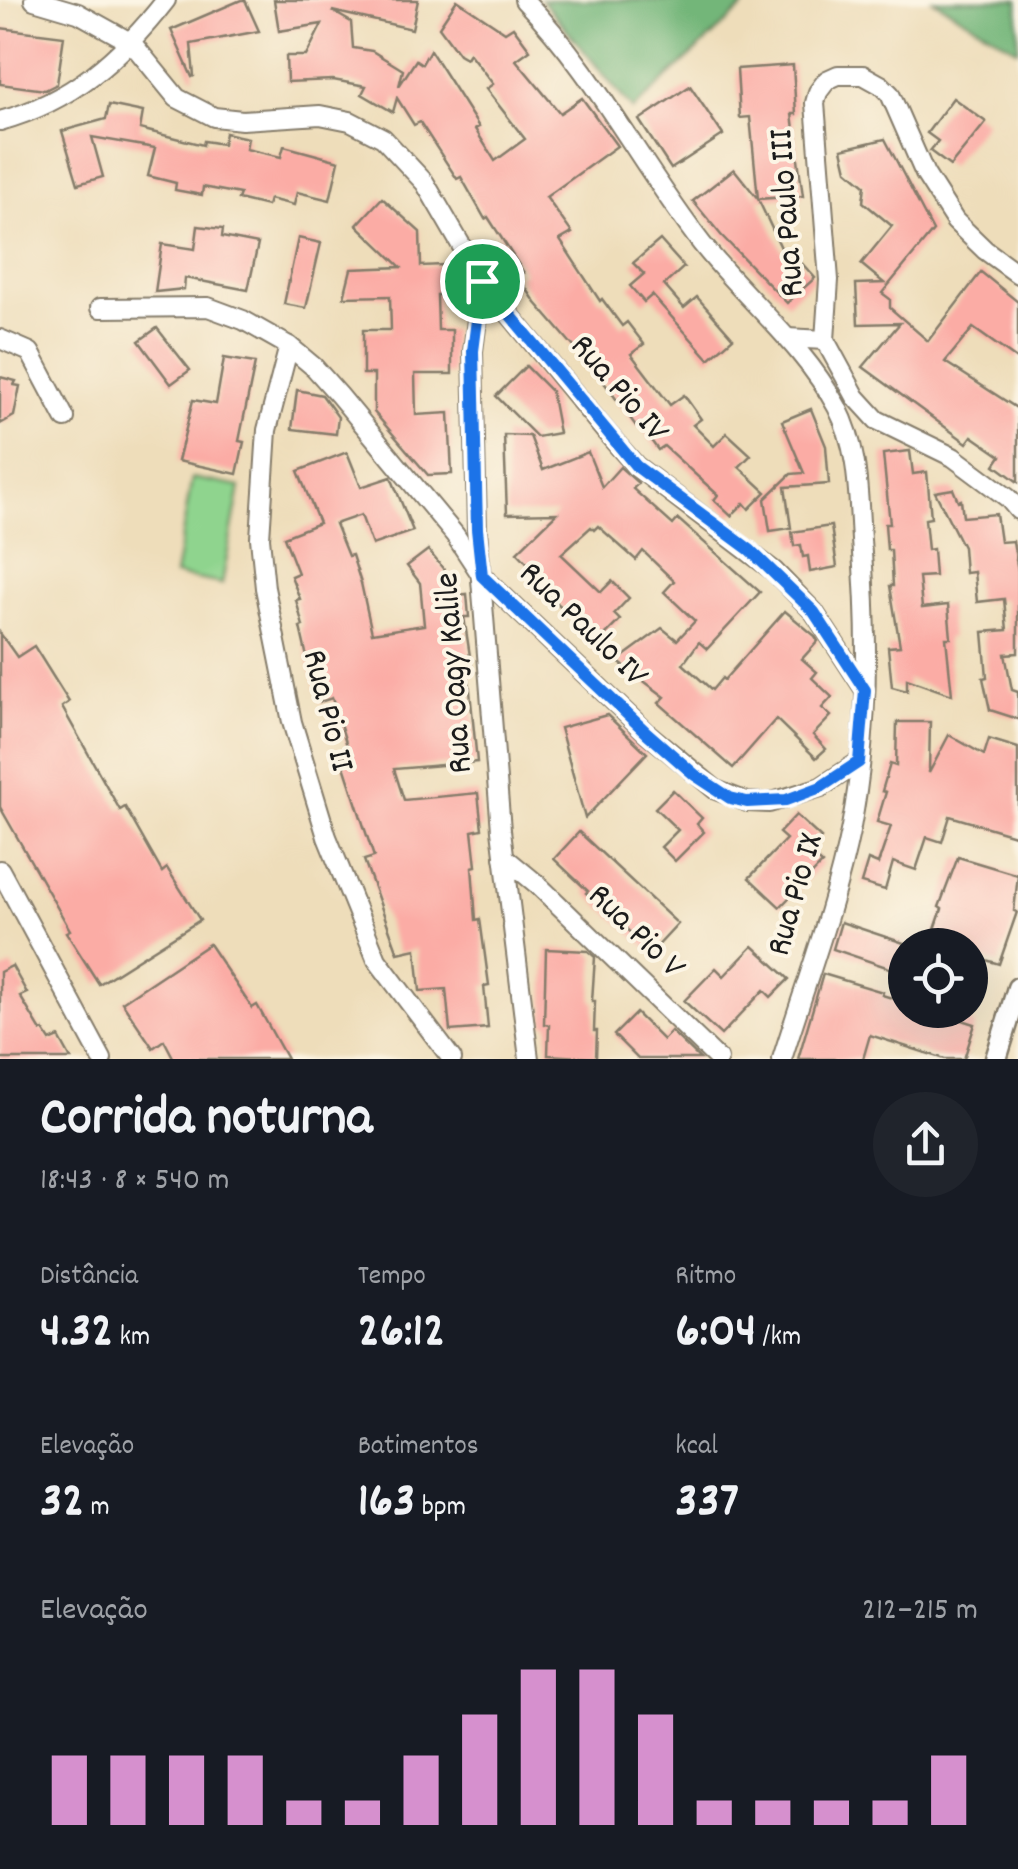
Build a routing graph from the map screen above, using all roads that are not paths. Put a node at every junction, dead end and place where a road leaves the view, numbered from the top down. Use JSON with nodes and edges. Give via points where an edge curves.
{"nodes":[{"id":1,"x":34,"y":0,"type":"edge"},
{"id":2,"x":166,"y":0,"type":"edge"},
{"id":3,"x":524,"y":0,"type":"edge"},
{"id":4,"x":132,"y":43,"type":"junction"},
{"id":5,"x":0,"y":121,"type":"edge"},
{"id":6,"x":1018,"y":274,"type":"edge"},
{"id":7,"x":482,"y":281,"type":"junction"},
{"id":8,"x":100,"y":308,"type":"dead end"},
{"id":9,"x":0,"y":338,"type":"edge"},
{"id":10,"x":787,"y":338,"type":"junction"},
{"id":11,"x":825,"y":340,"type":"junction"},
{"id":12,"x":289,"y":346,"type":"junction"},
{"id":13,"x":66,"y":418,"type":"dead end"},
{"id":14,"x":876,"y":420,"type":"junction"},
{"id":15,"x":854,"y":446,"type":"junction"},
{"id":16,"x":1018,"y":510,"type":"edge"},
{"id":17,"x":482,"y":576,"type":"junction"},
{"id":18,"x":865,"y":690,"type":"junction"},
{"id":19,"x":859,"y":762,"type":"junction"},
{"id":20,"x":504,"y":858,"type":"junction"},
{"id":21,"x":0,"y":870,"type":"edge"},
{"id":22,"x":1018,"y":988,"type":"edge"},
{"id":23,"x":102,"y":1059,"type":"edge"},
{"id":24,"x":452,"y":1059,"type":"edge"},
{"id":25,"x":529,"y":1059,"type":"edge"},
{"id":26,"x":718,"y":1059,"type":"edge"},
{"id":27,"x":782,"y":1059,"type":"edge"},
{"id":28,"x":996,"y":1059,"type":"edge"}],
"edges":[{"from":1,"to":4,"type":"street","via":[[88,18]]},
{"from":2,"to":4,"type":"street"},
{"from":3,"to":10,"type":"street","name":"Rua Pio IX","via":[[588,74],[702,245]]},
{"from":4,"to":5,"type":"street","via":[[78,88]]},
{"from":4,"to":7,"type":"street","name":"Rua Pio IV","via":[[177,98],[214,117],[320,115],[383,138],[425,183]]},
{"from":6,"to":11,"type":"street","name":"Rua Paulo III","via":[[955,221],[925,174],[890,94],[863,76],[838,75],[815,103],[829,280]]},
{"from":7,"to":17,"type":"street","name":"Rua Oagy Kalile","via":[[473,351]]},
{"from":7,"to":18,"type":"street","name":"Rua Pio IV","via":[[636,466],[750,550],[814,612]]},
{"from":8,"to":12,"type":"street","name":"Rua Paulo IV","via":[[208,307]]},
{"from":9,"to":13,"type":"street","via":[[30,352]]},
{"from":10,"to":11,"type":"street"},
{"from":10,"to":15,"type":"street","name":"Rua Pio IX","via":[[836,407]]},
{"from":11,"to":14,"type":"street"},
{"from":12,"to":17,"type":"street","name":"Rua Paulo IV","via":[[339,396]]},
{"from":12,"to":24,"type":"street","name":"Rua Pio II","via":[[267,430],[260,538],[292,722],[327,837],[378,960]]},
{"from":14,"to":15,"type":"street"},
{"from":14,"to":16,"type":"street","via":[[953,458]]},
{"from":15,"to":18,"type":"street","name":"Rua Pio IX"},
{"from":17,"to":19,"type":"street","name":"Rua Paulo IV","via":[[647,733],[730,798],[786,800]]},
{"from":17,"to":20,"type":"street","name":"Rua Oagy Kalile"},
{"from":18,"to":19,"type":"street","name":"Rua Pio IX"},
{"from":19,"to":27,"type":"street","name":"Rua Pio IX","via":[[832,902]]},
{"from":20,"to":25,"type":"street","name":"Rua Oagy Kalile"},
{"from":20,"to":26,"type":"street","name":"Rua Pio V"},
{"from":21,"to":23,"type":"street"},
{"from":22,"to":28,"type":"street"}]}
